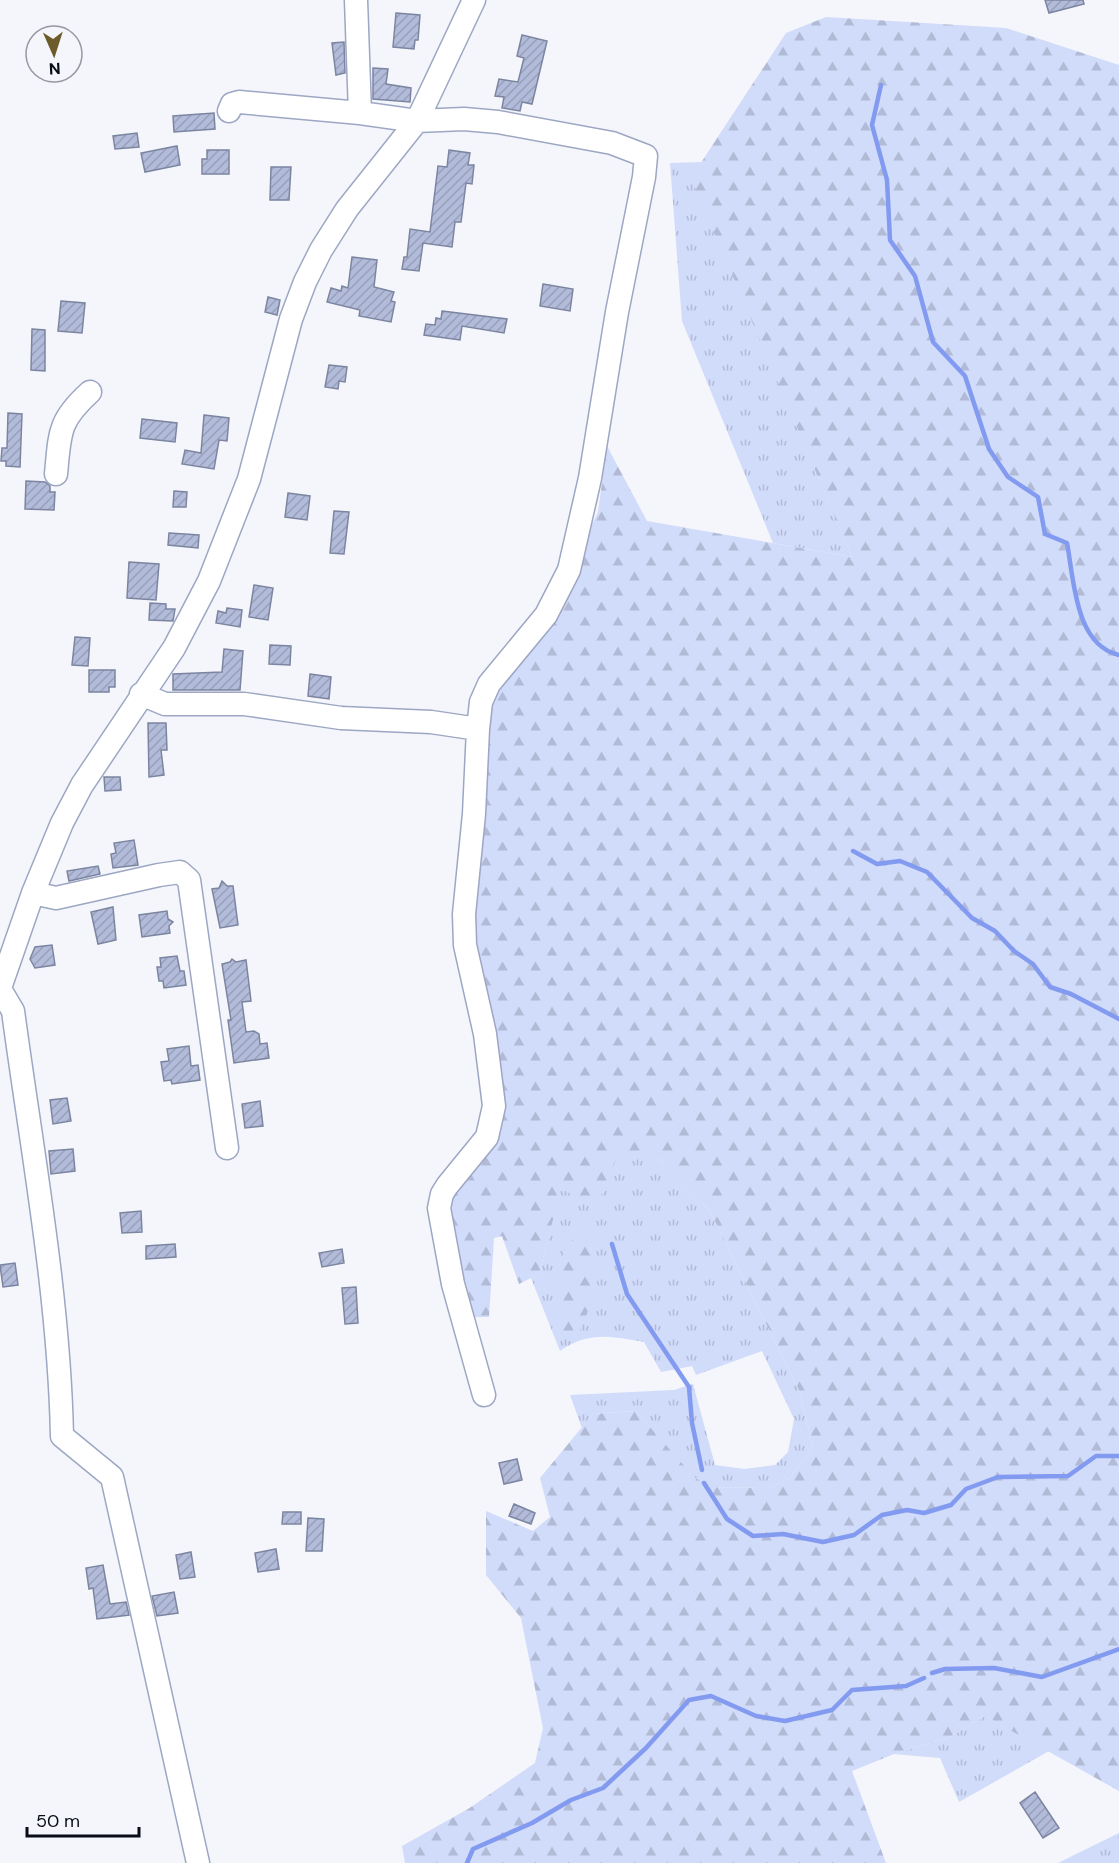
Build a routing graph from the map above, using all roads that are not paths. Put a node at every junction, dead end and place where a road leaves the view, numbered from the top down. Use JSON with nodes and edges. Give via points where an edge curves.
{"nodes":[{"id":1,"x":356,"y":0,"type":"edge"},
{"id":2,"x":474,"y":0,"type":"edge"},
{"id":3,"x":228,"y":111,"type":"dead end"},
{"id":4,"x":360,"y":113,"type":"junction"},
{"id":5,"x":417,"y":121,"type":"junction"},
{"id":6,"x":90,"y":392,"type":"dead end"},
{"id":7,"x":56,"y":474,"type":"dead end"},
{"id":8,"x":141,"y":694,"type":"junction"},
{"id":9,"x":478,"y":729,"type":"junction"},
{"id":10,"x":33,"y":893,"type":"junction"},
{"id":11,"x":0,"y":989,"type":"edge"},
{"id":12,"x":227,"y":1148,"type":"dead end"},
{"id":13,"x":484,"y":1395,"type":"dead end"},
{"id":14,"x":198,"y":1863,"type":"edge"}],
"edges":[{"from":1,"to":4,"type":"street"},
{"from":2,"to":5,"type":"street"},
{"from":3,"to":4,"type":"street","via":[[239,102]]},
{"from":4,"to":5,"type":"street"},
{"from":5,"to":8,"type":"street","via":[[347,209],[305,282],[232,528],[194,615]]},
{"from":5,"to":9,"type":"street","via":[[498,122],[630,147],[646,156],[592,467],[569,570],[546,615],[489,684],[481,702]]},
{"from":6,"to":7,"type":"street","via":[[61,428]]},
{"from":8,"to":9,"type":"street","via":[[165,704],[244,704],[341,718]]},
{"from":8,"to":10,"type":"street","via":[[82,784]]},
{"from":9,"to":13,"type":"street","via":[[465,945],[486,1034],[494,1106],[487,1137],[447,1186],[439,1208],[453,1284]]},
{"from":10,"to":11,"type":"street"},
{"from":10,"to":12,"type":"street","via":[[56,898],[180,872],[189,880]]},
{"from":11,"to":14,"type":"street","via":[[13,1011],[48,1267],[62,1436],[112,1477]]}]}
